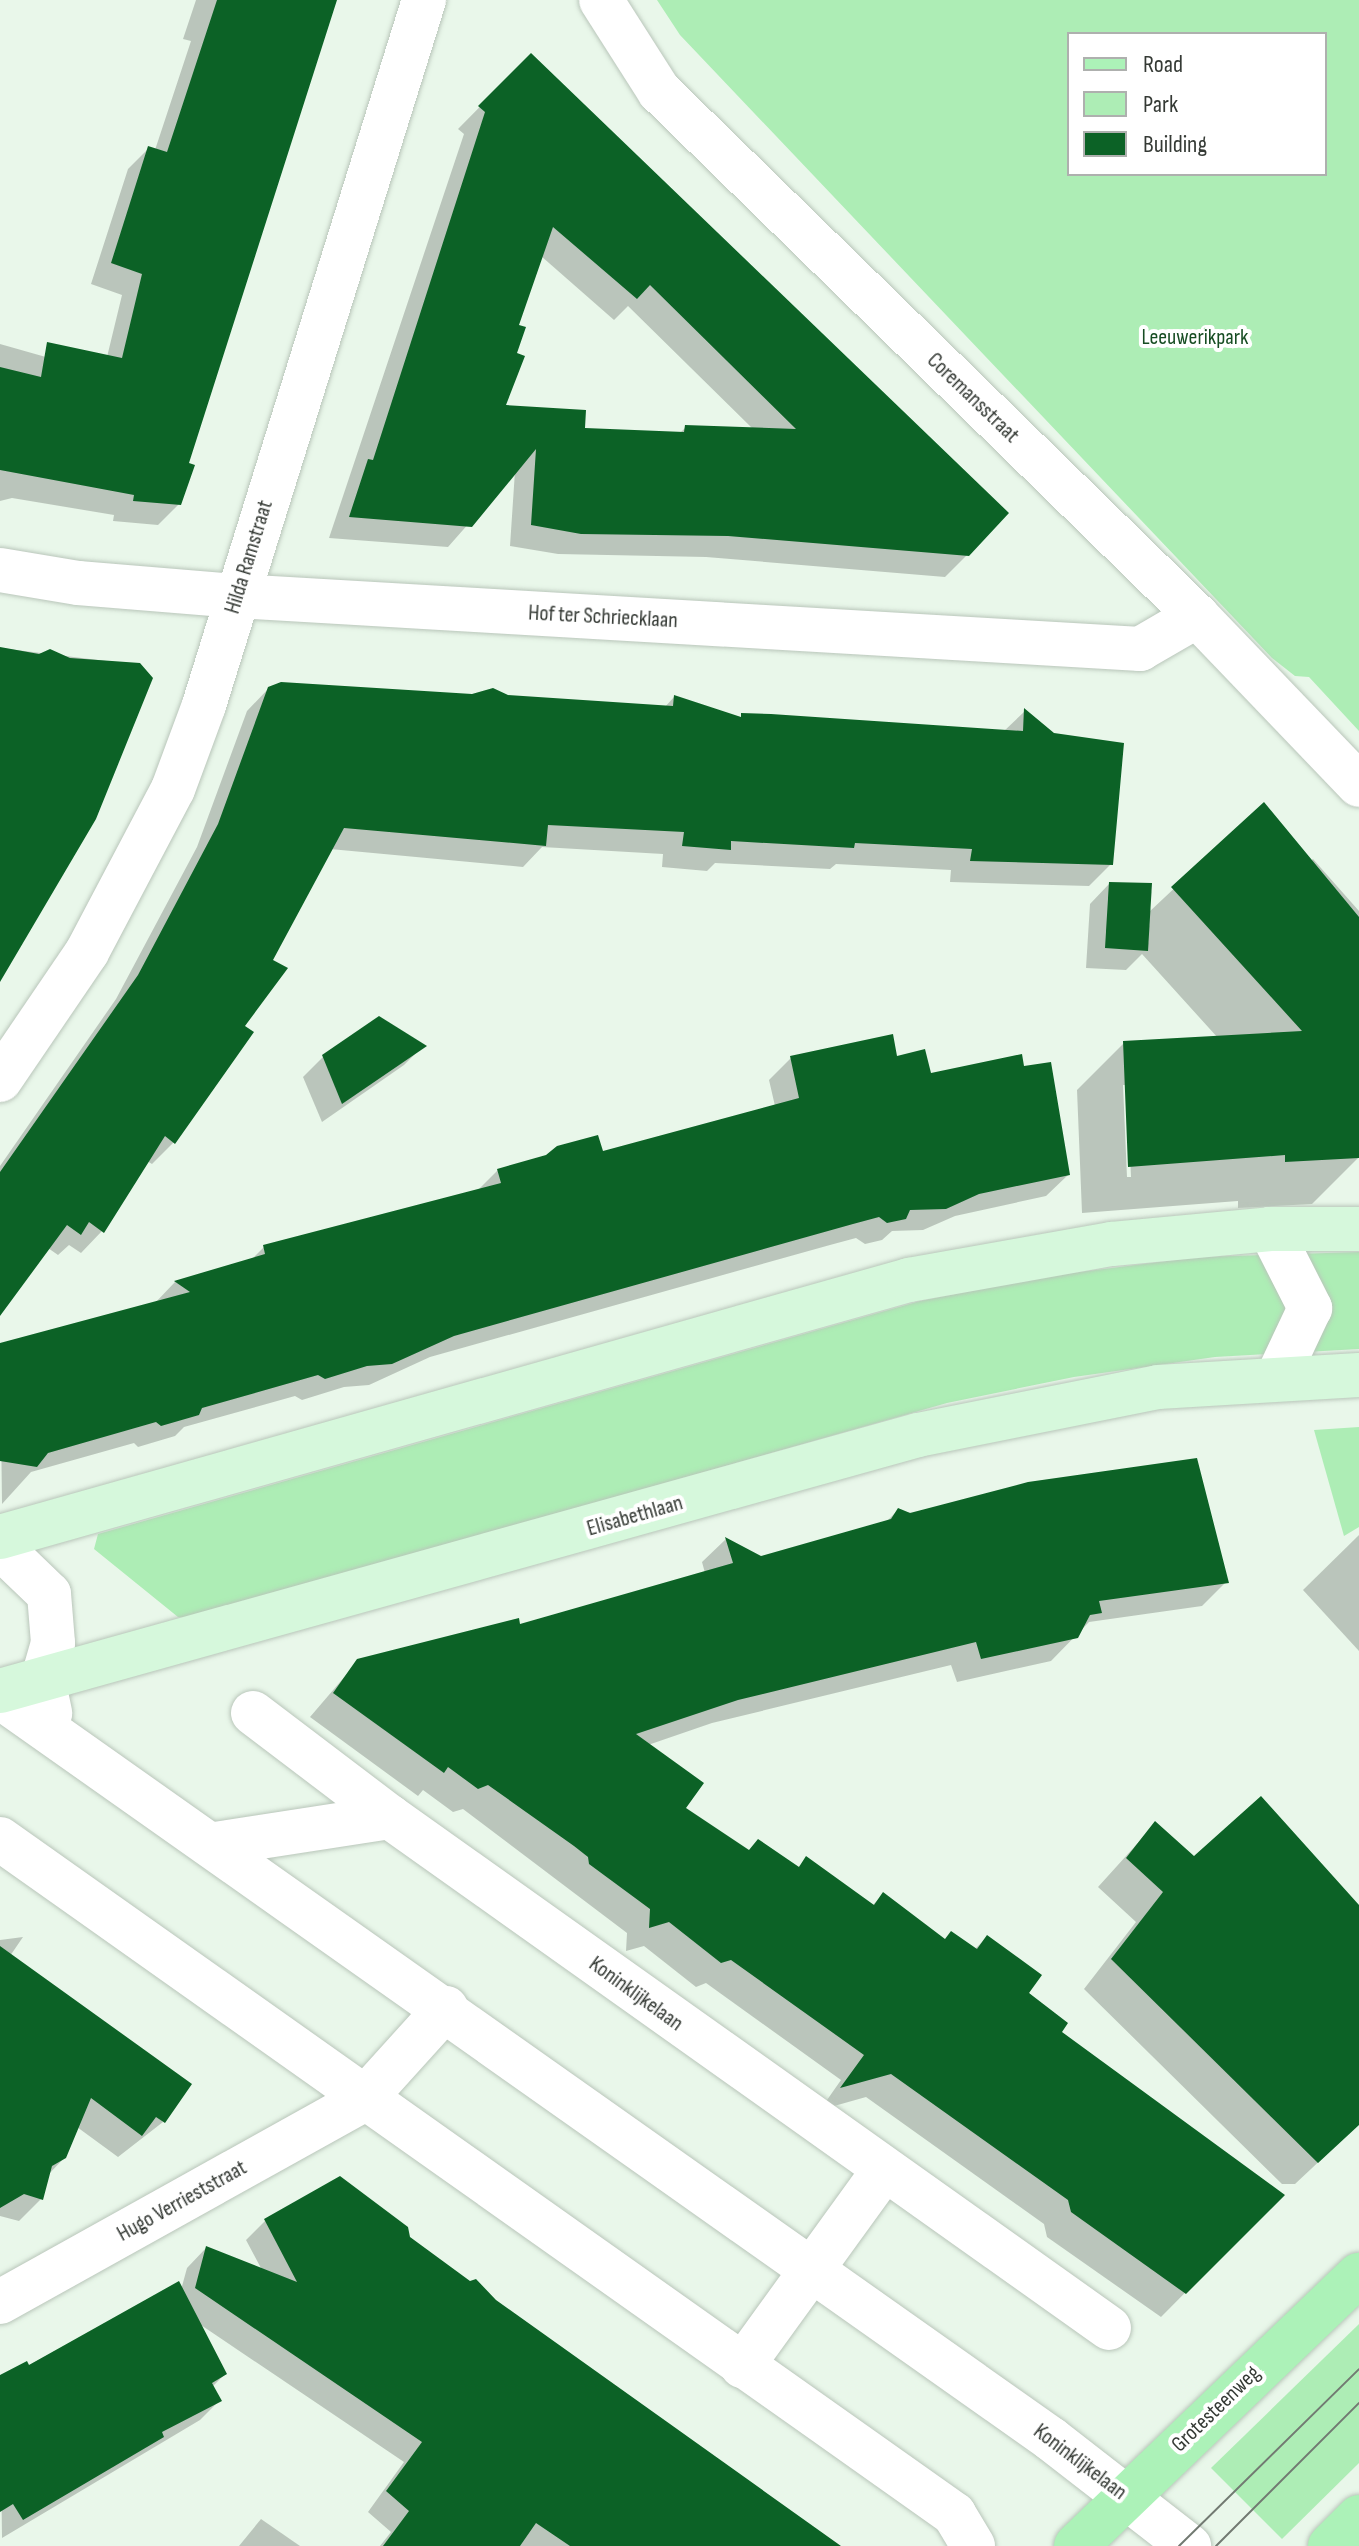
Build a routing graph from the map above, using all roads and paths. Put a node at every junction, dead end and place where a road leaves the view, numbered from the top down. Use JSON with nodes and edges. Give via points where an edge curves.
{"nodes":[{"id":1,"x":424,"y":0,"type":"edge"},
{"id":2,"x":601,"y":0,"type":"edge"},
{"id":3,"x":0,"y":570,"type":"edge"},
{"id":4,"x":237,"y":596,"type":"junction"},
{"id":5,"x":1197,"y":616,"type":"junction"},
{"id":6,"x":1359,"y":785,"type":"edge"},
{"id":7,"x":0,"y":1080,"type":"edge"},
{"id":8,"x":1270,"y":1229,"type":"junction"},
{"id":9,"x":1359,"y":1229,"type":"edge"},
{"id":10,"x":1359,"y":1375,"type":"edge"},
{"id":11,"x":1277,"y":1378,"type":"junction"},
{"id":12,"x":0,"y":1537,"type":"edge"},
{"id":13,"x":0,"y":1547,"type":"edge"},
{"id":14,"x":43,"y":1679,"type":"junction"},
{"id":15,"x":0,"y":1691,"type":"edge"},
{"id":16,"x":0,"y":1697,"type":"edge"},
{"id":17,"x":253,"y":1713,"type":"dead end"},
{"id":18,"x":55,"y":1735,"type":"junction"},
{"id":19,"x":390,"y":1817,"type":"junction"},
{"id":20,"x":0,"y":1839,"type":"edge"},
{"id":21,"x":215,"y":1844,"type":"junction"},
{"id":22,"x":446,"y":2008,"type":"junction"},
{"id":23,"x":363,"y":2100,"type":"junction"},
{"id":24,"x":883,"y":2171,"type":"junction"},
{"id":25,"x":811,"y":2270,"type":"junction"},
{"id":26,"x":1359,"y":2275,"type":"edge"},
{"id":27,"x":0,"y":2302,"type":"edge"},
{"id":28,"x":1109,"y":2328,"type":"dead end"},
{"id":29,"x":742,"y":2366,"type":"junction"},
{"id":30,"x":1125,"y":2495,"type":"junction"},
{"id":31,"x":1359,"y":2517,"type":"edge"},
{"id":32,"x":973,"y":2546,"type":"edge"},
{"id":33,"x":1076,"y":2546,"type":"edge"},
{"id":34,"x":1189,"y":2546,"type":"edge"},
{"id":35,"x":1330,"y":2546,"type":"edge"}],
"edges":[{"from":1,"to":4,"type":"street","name":"Hilda Ramstraat"},
{"from":2,"to":5,"type":"street","name":"Coremansstraat","via":[[659,91]]},
{"from":3,"to":4,"type":"street","name":"Hof ter Schriecklaan","via":[[78,583]]},
{"from":4,"to":5,"type":"street","name":"Hof ter Schriecklaan","via":[[1140,649]]},
{"from":4,"to":7,"type":"street","name":"Hilda Ramstraat","via":[[173,789],[133,871],[87,952]]},
{"from":5,"to":6,"type":"street","name":"Coremansstraat"},
{"from":8,"to":9,"type":"main road"},
{"from":8,"to":11,"type":"street","via":[[1310,1308]]},
{"from":8,"to":12,"type":"main road","via":[[1046,1253],[909,1280]]},
{"from":10,"to":11,"type":"main road","name":"Elisabethlaan"},
{"from":11,"to":14,"type":"main road","name":"Elisabethlaan","via":[[1158,1387],[918,1435]]},
{"from":13,"to":14,"type":"street","via":[[49,1594],[53,1643]]},
{"from":14,"to":15,"type":"main road","name":"Elisabethlaan"},
{"from":14,"to":18,"type":"street"},
{"from":16,"to":18,"type":"street","name":"Koninklijkelaan"},
{"from":17,"to":19,"type":"street","name":"Koninklijkelaan"},
{"from":18,"to":21,"type":"street","name":"Koninklijkelaan"},
{"from":19,"to":21,"type":"street"},
{"from":19,"to":24,"type":"street","name":"Koninklijkelaan"},
{"from":20,"to":23,"type":"street"},
{"from":21,"to":22,"type":"street","name":"Koninklijkelaan"},
{"from":22,"to":23,"type":"street"},
{"from":22,"to":25,"type":"street","name":"Koninklijkelaan"},
{"from":23,"to":27,"type":"street","name":"Hugo Verrieststraat"},
{"from":23,"to":29,"type":"street"},
{"from":24,"to":25,"type":"street"},
{"from":24,"to":28,"type":"street","name":"Koninklijkelaan"},
{"from":25,"to":29,"type":"street"},
{"from":25,"to":30,"type":"street","name":"Koninklijkelaan"},
{"from":26,"to":30,"type":"main road","name":"Grotesteenweg"},
{"from":29,"to":32,"type":"street","via":[[954,2514]]},
{"from":30,"to":33,"type":"main road","name":"Grotesteenweg"},
{"from":30,"to":34,"type":"street","name":"Koninklijkelaan"},
{"from":31,"to":35,"type":"main road"}]}
